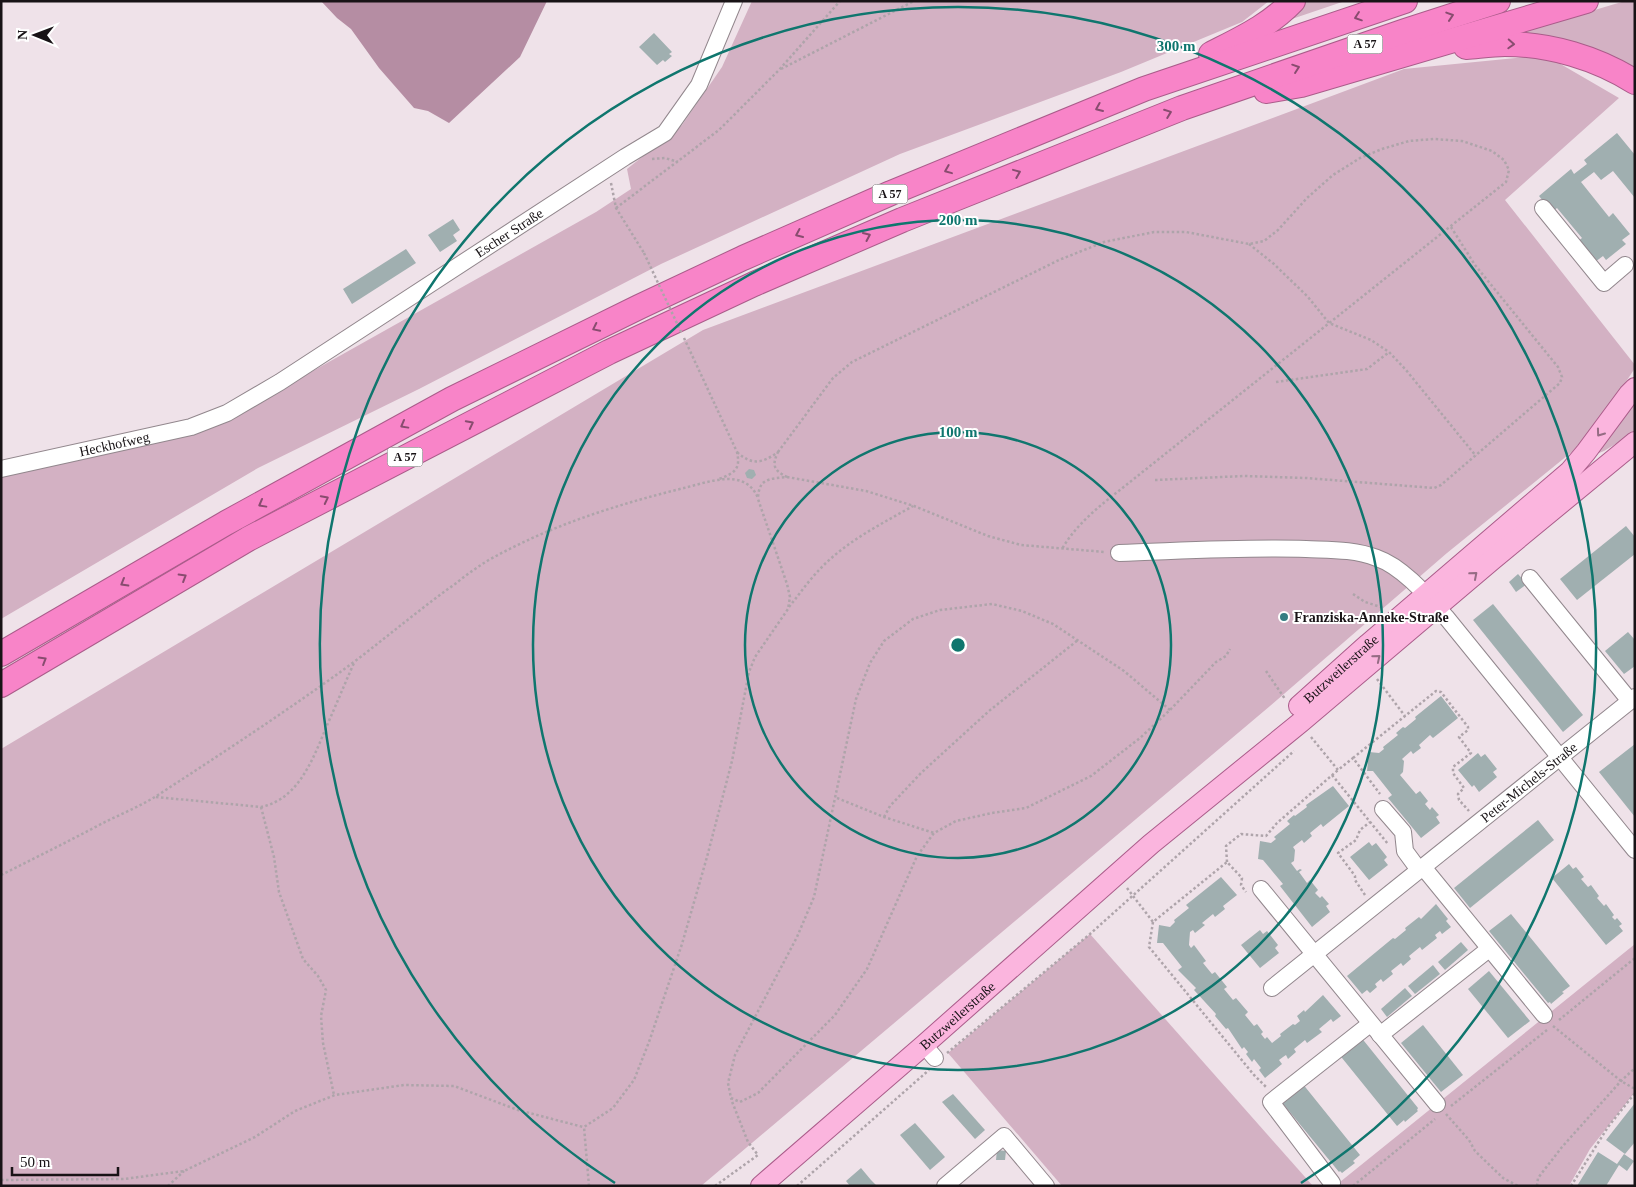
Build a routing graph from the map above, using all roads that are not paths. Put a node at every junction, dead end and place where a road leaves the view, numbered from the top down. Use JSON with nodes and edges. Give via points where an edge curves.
{"nodes":[{"id":1,"x":734,"y":1,"type":"edge"},
{"id":2,"x":1293,"y":1,"type":"edge"},
{"id":3,"x":1405,"y":1,"type":"edge"},
{"id":4,"x":1498,"y":1,"type":"edge"},
{"id":5,"x":1586,"y":1,"type":"edge"},
{"id":6,"x":1410,"y":53,"type":"junction"},
{"id":7,"x":1635,"y":82,"type":"edge"},
{"id":8,"x":1144,"y":89,"type":"junction"},
{"id":9,"x":1234,"y":90,"type":"junction"},
{"id":10,"x":1544,"y":208,"type":"dead end"},
{"id":11,"x":1625,"y":265,"type":"dead end"},
{"id":12,"x":1635,"y":388,"type":"edge"},
{"id":13,"x":227,"y":413,"type":"joint"},
{"id":14,"x":1635,"y":442,"type":"edge"},
{"id":15,"x":1,"y":469,"type":"edge"},
{"id":16,"x":1119,"y":553,"type":"road end"},
{"id":17,"x":1530,"y":578,"type":"dead end"},
{"id":18,"x":1432,"y":601,"type":"junction"},
{"id":19,"x":1,"y":654,"type":"edge"},
{"id":20,"x":1,"y":684,"type":"edge"},
{"id":21,"x":1633,"y":699,"type":"edge"},
{"id":22,"x":1560,"y":758,"type":"junction"},
{"id":23,"x":1383,"y":803,"type":"road end"},
{"id":24,"x":1635,"y":850,"type":"edge"},
{"id":25,"x":1421,"y":869,"type":"junction"},
{"id":26,"x":1254,"y":891,"type":"road end"},
{"id":27,"x":1489,"y":949,"type":"junction"},
{"id":28,"x":1314,"y":954,"type":"junction"},
{"id":29,"x":1272,"y":988,"type":"dead end"},
{"id":30,"x":1548,"y":1020,"type":"road end"},
{"id":31,"x":1375,"y":1029,"type":"junction"},
{"id":32,"x":1437,"y":1111,"type":"road end"},
{"id":33,"x":1332,"y":1183,"type":"dead end"},
{"id":34,"x":761,"y":1186,"type":"edge"},
{"id":35,"x":945,"y":1186,"type":"edge"},
{"id":36,"x":1046,"y":1186,"type":"edge"}],
"edges":[{"from":1,"to":13,"type":"street","name":"Escher Straße","via":[[700,85],[664,133]]},
{"from":2,"to":8,"type":"highway","via":[[1279,16],[1258,30]]},
{"from":3,"to":8,"type":"highway","number":"A 57","one_way":true},
{"from":9,"to":4,"type":"highway","number":"A 57","one_way":true},
{"from":5,"to":6,"type":"highway"},
{"from":6,"to":7,"type":"highway","one_way":true,"via":[[1504,44],[1532,46],[1591,60]]},
{"from":6,"to":9,"type":"highway","via":[[1301,85],[1268,90]]},
{"from":8,"to":19,"type":"highway","number":"A 57","one_way":true,"via":[[743,258],[452,399],[226,523]]},
{"from":20,"to":9,"type":"highway","number":"A 57","one_way":true,"via":[[248,539],[609,352],[902,220]]},
{"from":10,"to":11,"type":"street","via":[[1604,283]]},
{"from":12,"to":18,"type":"main road","name":"Butzweilerstraße","one_way":true,"via":[[1570,471]]},
{"from":13,"to":15,"type":"street","name":"Heckhofweg","via":[[191,427]]},
{"from":18,"to":14,"type":"main road","name":"Butzweilerstraße","one_way":true},
{"from":16,"to":18,"type":"street","via":[[1271,548],[1353,551],[1379,558],[1397,569]]},
{"from":17,"to":21,"type":"street"},
{"from":18,"to":22,"type":"street"},
{"from":18,"to":34,"type":"main road","name":"Butzweilerstraße","via":[[1115,876],[933,1057]]},
{"from":21,"to":22,"type":"street","name":"Peter-Michels-Straße"},
{"from":22,"to":24,"type":"street"},
{"from":22,"to":25,"type":"street","name":"Peter-Michels-Straße"},
{"from":23,"to":25,"type":"street","via":[[1403,832],[1404,851]]},
{"from":25,"to":27,"type":"street"},
{"from":25,"to":28,"type":"street","name":"Peter-Michels-Straße"},
{"from":26,"to":28,"type":"street"},
{"from":27,"to":30,"type":"street"},
{"from":27,"to":31,"type":"street"},
{"from":28,"to":29,"type":"street","name":"Peter-Michels-Straße"},
{"from":28,"to":31,"type":"street"},
{"from":31,"to":32,"type":"street"},
{"from":31,"to":33,"type":"street","via":[[1271,1102]]},
{"from":35,"to":36,"type":"street","via":[[1004,1136]]}]}
